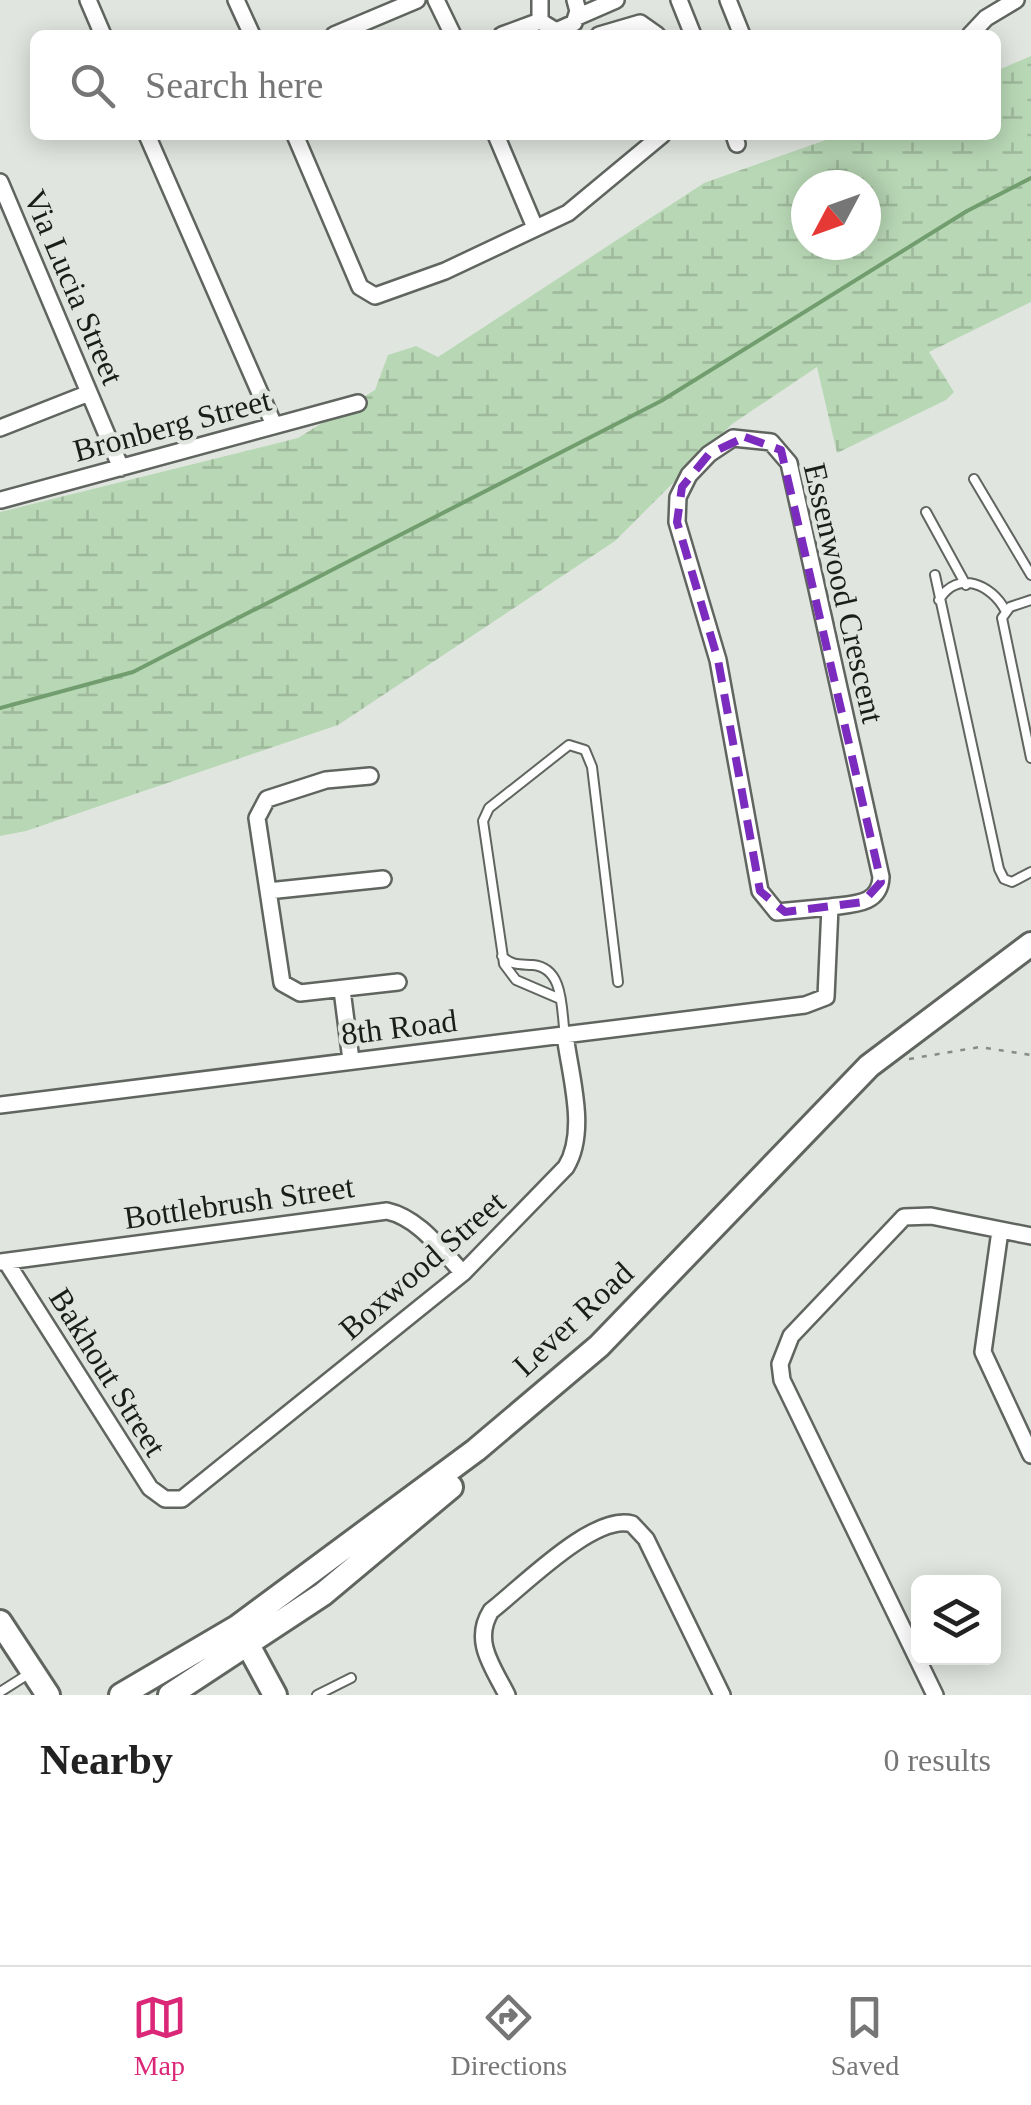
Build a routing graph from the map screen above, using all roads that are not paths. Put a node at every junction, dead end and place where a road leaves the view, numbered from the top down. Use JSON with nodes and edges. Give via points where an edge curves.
{"nodes":[{"id":1,"x":88,"y":0,"type":"edge"},
{"id":2,"x":236,"y":0,"type":"edge"},
{"id":3,"x":417,"y":0,"type":"edge"},
{"id":4,"x":436,"y":0,"type":"edge"},
{"id":5,"x":540,"y":0,"type":"edge"},
{"id":6,"x":616,"y":0,"type":"edge"},
{"id":7,"x":679,"y":0,"type":"edge"},
{"id":8,"x":728,"y":0,"type":"edge"},
{"id":9,"x":1016,"y":0,"type":"edge"},
{"id":10,"x":576,"y":8,"type":"edge"},
{"id":11,"x":540,"y":20,"type":"junction"},
{"id":12,"x":101,"y":30,"type":"edge"},
{"id":13,"x":250,"y":30,"type":"edge"},
{"id":14,"x":346,"y":30,"type":"edge"},
{"id":15,"x":451,"y":30,"type":"edge"},
{"id":16,"x":515,"y":30,"type":"edge"},
{"id":17,"x":550,"y":30,"type":"edge"},
{"id":18,"x":616,"y":30,"type":"edge"},
{"id":19,"x":649,"y":30,"type":"edge"},
{"id":20,"x":692,"y":30,"type":"edge"},
{"id":21,"x":740,"y":30,"type":"edge"},
{"id":22,"x":975,"y":30,"type":"edge"},
{"id":23,"x":149,"y":140,"type":"edge"},
{"id":24,"x":297,"y":140,"type":"edge"},
{"id":25,"x":498,"y":140,"type":"edge"},
{"id":26,"x":656,"y":140,"type":"edge"},
{"id":27,"x":0,"y":182,"type":"edge"},
{"id":28,"x":534,"y":225,"type":"junction"},
{"id":29,"x":89,"y":393,"type":"junction"},
{"id":30,"x":358,"y":403,"type":"dead end"},
{"id":31,"x":274,"y":425,"type":"junction"},
{"id":32,"x":0,"y":428,"type":"edge"},
{"id":33,"x":122,"y":468,"type":"junction"},
{"id":34,"x":974,"y":480,"type":"dead end"},
{"id":35,"x":0,"y":500,"type":"edge"},
{"id":36,"x":926,"y":512,"type":"dead end"},
{"id":37,"x":935,"y":575,"type":"dead end"},
{"id":38,"x":1031,"y":575,"type":"edge"},
{"id":39,"x":966,"y":584,"type":"junction"},
{"id":40,"x":939,"y":600,"type":"junction"},
{"id":41,"x":1031,"y":600,"type":"edge"},
{"id":42,"x":1005,"y":610,"type":"junction"},
{"id":43,"x":1031,"y":758,"type":"edge"},
{"id":44,"x":370,"y":776,"type":"dead end"},
{"id":45,"x":1031,"y":872,"type":"edge"},
{"id":46,"x":383,"y":878,"type":"dead end"},
{"id":47,"x":268,"y":891,"type":"junction"},
{"id":48,"x":830,"y":907,"type":"junction"},
{"id":49,"x":1031,"y":944,"type":"edge"},
{"id":50,"x":502,"y":956,"type":"junction"},
{"id":51,"x":1031,"y":956,"type":"edge"},
{"id":52,"x":398,"y":982,"type":"dead end"},
{"id":53,"x":618,"y":982,"type":"dead end"},
{"id":54,"x":342,"y":990,"type":"junction"},
{"id":55,"x":558,"y":998,"type":"junction"},
{"id":56,"x":565,"y":1036,"type":"junction"},
{"id":57,"x":350,"y":1060,"type":"junction"},
{"id":58,"x":0,"y":1105,"type":"edge"},
{"id":59,"x":1000,"y":1231,"type":"junction"},
{"id":60,"x":1031,"y":1236,"type":"edge"},
{"id":61,"x":4,"y":1262,"type":"edge"},
{"id":62,"x":463,"y":1273,"type":"junction"},
{"id":63,"x":1031,"y":1455,"type":"edge"},
{"id":64,"x":171,"y":1500,"type":"joint"},
{"id":65,"x":0,"y":1622,"type":"edge"},
{"id":66,"x":243,"y":1636,"type":"junction"},
{"id":67,"x":33,"y":1672,"type":"junction"},
{"id":68,"x":351,"y":1678,"type":"dead end"},
{"id":69,"x":0,"y":1692,"type":"edge"},
{"id":70,"x":48,"y":1695,"type":"edge"},
{"id":71,"x":122,"y":1695,"type":"edge"},
{"id":72,"x":170,"y":1695,"type":"edge"},
{"id":73,"x":276,"y":1695,"type":"edge"},
{"id":74,"x":317,"y":1695,"type":"edge"},
{"id":75,"x":507,"y":1695,"type":"edge"},
{"id":76,"x":722,"y":1695,"type":"edge"},
{"id":77,"x":936,"y":1695,"type":"edge"}],
"edges":[{"from":1,"to":12,"type":"street"},
{"from":2,"to":13,"type":"street"},
{"from":3,"to":14,"type":"street"},
{"from":4,"to":15,"type":"street"},
{"from":5,"to":11,"type":"street"},
{"from":6,"to":10,"type":"street"},
{"from":7,"to":20,"type":"street"},
{"from":8,"to":21,"type":"street"},
{"from":9,"to":22,"type":"street"},
{"from":11,"to":16,"type":"street"},
{"from":11,"to":17,"type":"street"},
{"from":18,"to":19,"type":"street","via":[[640,23]]},
{"from":23,"to":31,"type":"street"},
{"from":24,"to":28,"type":"street","via":[[352,270],[369,294],[445,270]]},
{"from":25,"to":28,"type":"street"},
{"from":26,"to":28,"type":"street","via":[[568,213]]},
{"from":27,"to":29,"type":"street","name":"Via Lucia Street"},
{"from":29,"to":32,"type":"street"},
{"from":29,"to":33,"type":"street","name":"Via Lucia Street"},
{"from":30,"to":31,"type":"street","name":"Bronberg Street"},
{"from":31,"to":33,"type":"street","name":"Bronberg Street"},
{"from":33,"to":35,"type":"street","name":"Bronberg Street"},
{"from":34,"to":38,"type":"lane"},
{"from":36,"to":39,"type":"lane"},
{"from":37,"to":40,"type":"lane"},
{"from":39,"to":40,"type":"lane"},
{"from":39,"to":42,"type":"lane","via":[[986,585]]},
{"from":40,"to":45,"type":"lane","via":[[1002,875],[1012,882]]},
{"from":41,"to":42,"type":"lane"},
{"from":42,"to":43,"type":"lane","via":[[1003,629]]},
{"from":44,"to":47,"type":"street","via":[[326,780],[262,802],[258,818]]},
{"from":46,"to":47,"type":"street"},
{"from":47,"to":54,"type":"street","via":[[282,983],[295,992]]},
{"from":48,"to":48,"type":"street","name":"Essenwood Crescent","via":[[874,897],[881,877],[789,463],[771,442],[733,438],[696,466],[682,487],[679,535],[718,660],[760,891],[777,912]]},
{"from":48,"to":56,"type":"street","name":"8th Road","via":[[828,995],[805,1005]]},
{"from":49,"to":66,"type":"main road","name":"Lever Road","via":[[919,1024],[835,1098],[578,1366]]},
{"from":50,"to":53,"type":"lane","via":[[485,814],[575,744],[592,767]]},
{"from":50,"to":55,"type":"lane","via":[[511,976]]},
{"from":50,"to":55,"type":"lane","via":[[546,969],[558,983]]},
{"from":51,"to":66,"type":"main road","name":"Lever Road","via":[[880,1064],[583,1370],[323,1594]]},
{"from":52,"to":54,"type":"street"},
{"from":54,"to":57,"type":"street"},
{"from":55,"to":56,"type":"lane","name":"Boxwood Street"},
{"from":56,"to":57,"type":"street","name":"8th Road"},
{"from":56,"to":62,"type":"street","name":"Boxwood Street","via":[[576,1126],[572,1156]]},
{"from":57,"to":58,"type":"street","name":"8th Road"},
{"from":59,"to":60,"type":"street"},
{"from":59,"to":63,"type":"street","via":[[983,1352]]},
{"from":59,"to":77,"type":"street","via":[[930,1216],[898,1220],[791,1336],[780,1364],[782,1380]]},
{"from":61,"to":62,"type":"street","name":"Bottlebrush Street","via":[[387,1211],[420,1228]]},
{"from":61,"to":64,"type":"street","name":"Bakhout Street","via":[[135,1468],[156,1494]]},
{"from":62,"to":64,"type":"street","name":"Boxwood Street","via":[[189,1495]]},
{"from":65,"to":67,"type":"main road"},
{"from":66,"to":71,"type":"main road","name":"Lever Road"},
{"from":66,"to":72,"type":"main road","name":"Lever Road"},
{"from":66,"to":73,"type":"main road"},
{"from":67,"to":69,"type":"lane"},
{"from":67,"to":70,"type":"main road"},
{"from":68,"to":74,"type":"lane"},
{"from":75,"to":76,"type":"street","via":[[482,1643],[484,1621],[592,1532],[615,1522],[632,1524],[646,1539]]}]}
